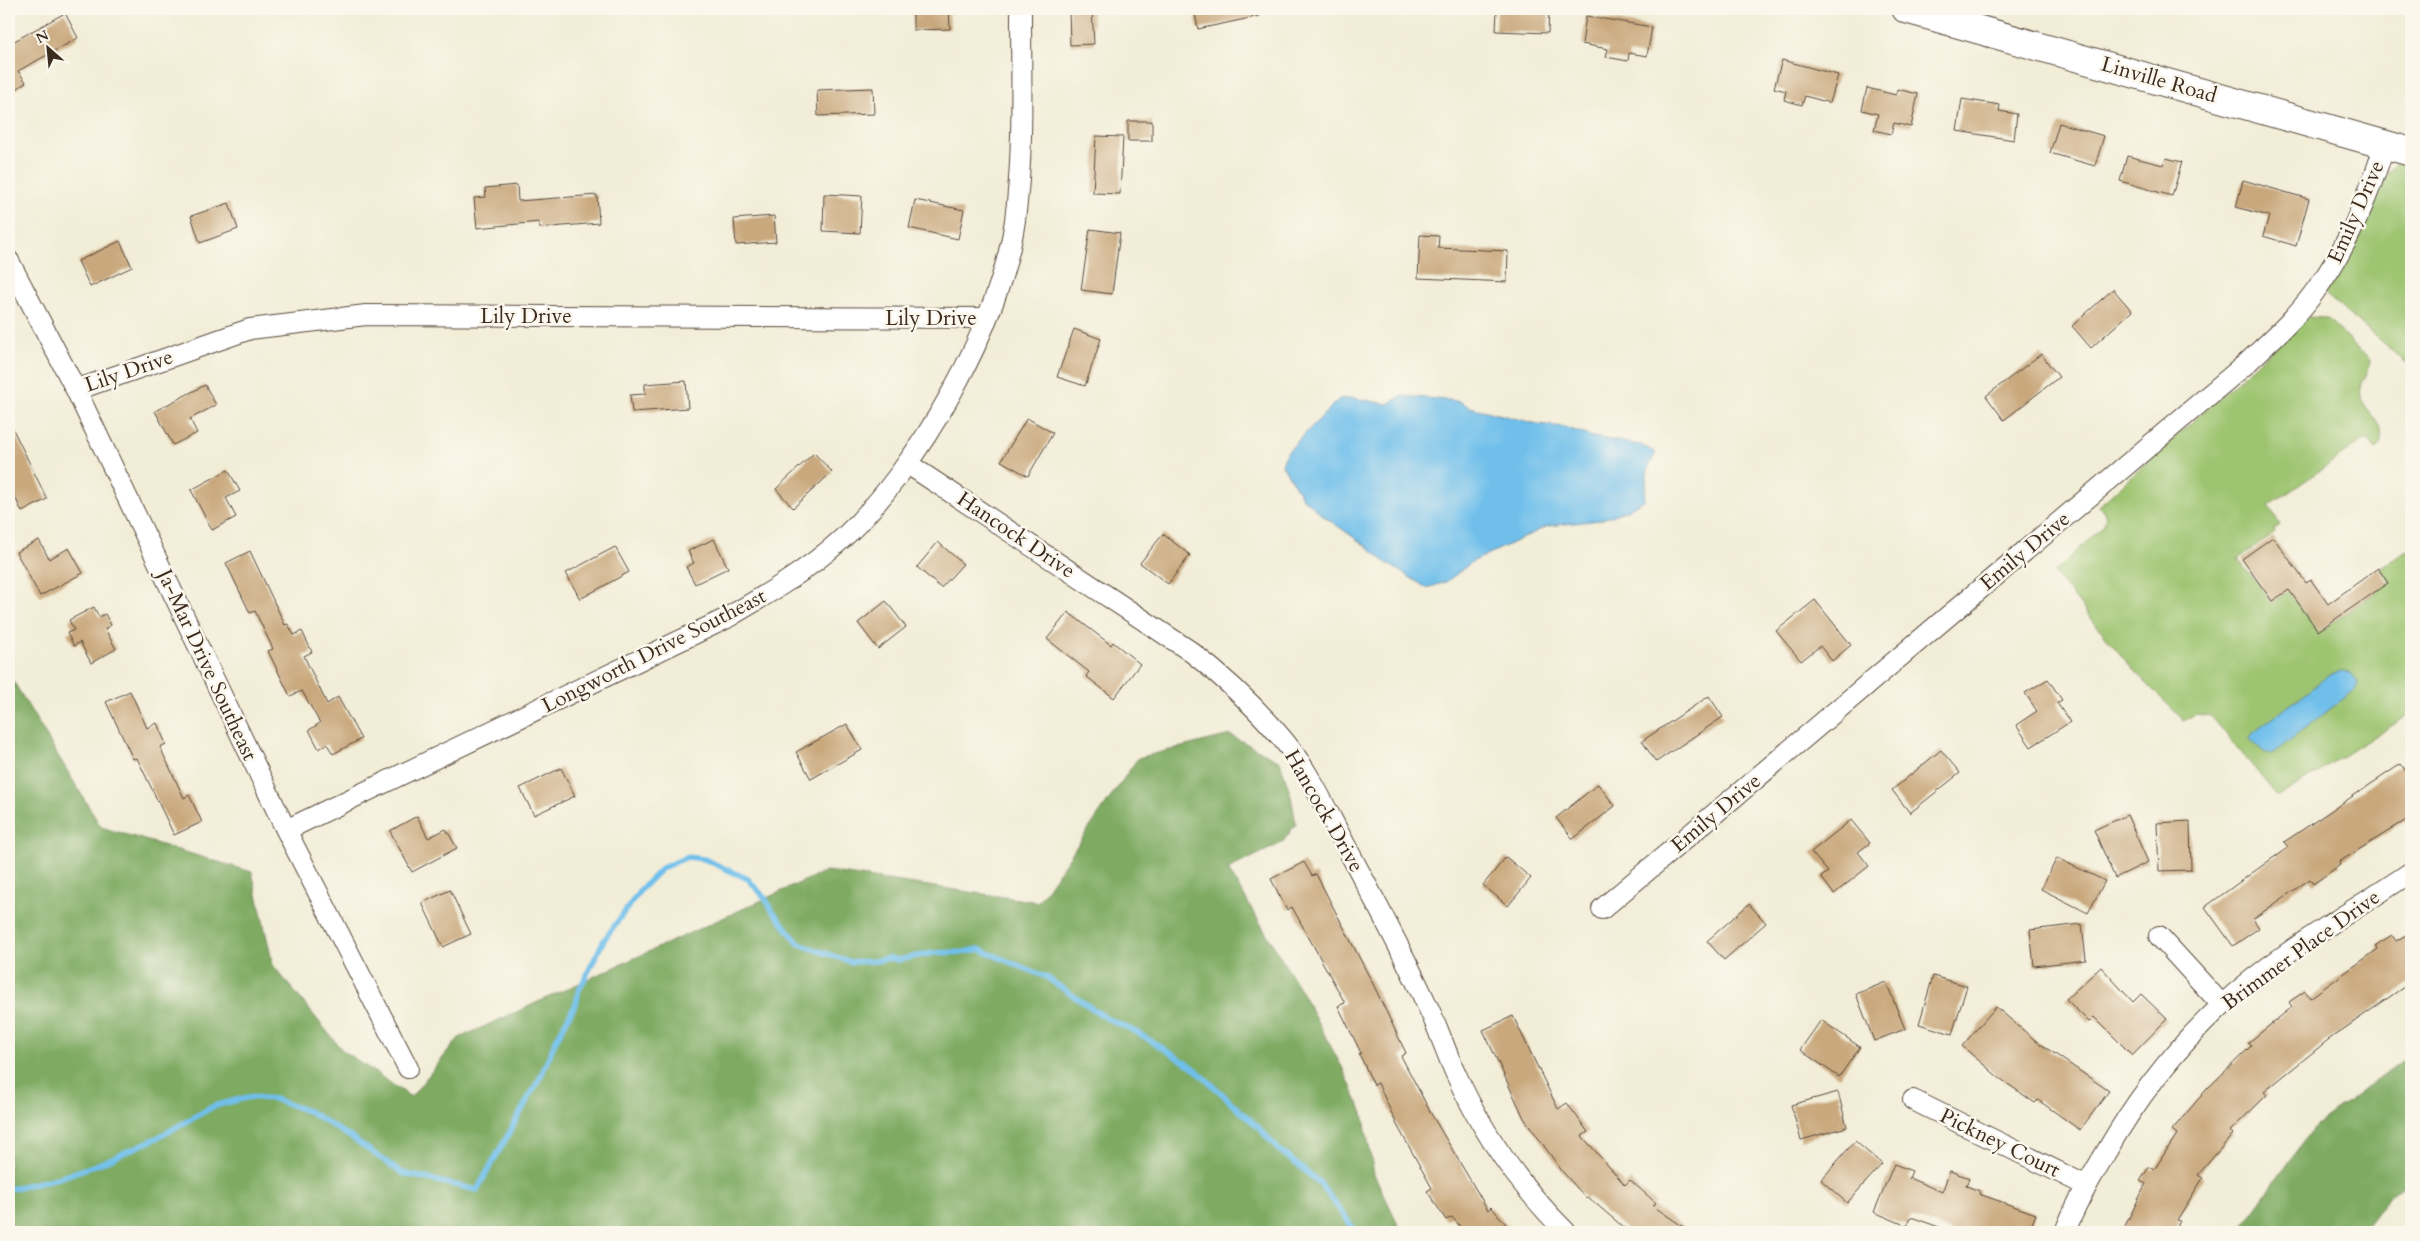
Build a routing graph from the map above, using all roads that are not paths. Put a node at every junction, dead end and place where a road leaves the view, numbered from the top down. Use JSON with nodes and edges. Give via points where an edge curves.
{"nodes":[{"id":1,"x":1021,"y":9,"type":"edge"},
{"id":2,"x":1906,"y":9,"type":"edge"},
{"id":3,"x":2385,"y":144,"type":"junction"},
{"id":4,"x":2411,"y":152,"type":"edge"},
{"id":5,"x":9,"y":261,"type":"edge"},
{"id":6,"x":987,"y":318,"type":"junction"},
{"id":7,"x":76,"y":390,"type":"junction"},
{"id":8,"x":908,"y":464,"type":"junction"},
{"id":9,"x":286,"y":830,"type":"junction"},
{"id":10,"x":2411,"y":872,"type":"edge"},
{"id":11,"x":1602,"y":909,"type":"dead end"},
{"id":12,"x":2159,"y":936,"type":"dead end"},
{"id":13,"x":2222,"y":1005,"type":"junction"},
{"id":14,"x":408,"y":1068,"type":"dead end"},
{"id":15,"x":1913,"y":1100,"type":"dead end"},
{"id":16,"x":2087,"y":1186,"type":"junction"},
{"id":17,"x":1566,"y":1232,"type":"edge"},
{"id":18,"x":2065,"y":1232,"type":"edge"}],
"edges":[{"from":1,"to":6,"type":"street","name":"Longworth Drive Southeast","via":[[1021,119],[1015,221],[1004,270]]},
{"from":2,"to":3,"type":"main road","name":"Linville Road"},
{"from":3,"to":4,"type":"main road","name":"Linville Road"},
{"from":3,"to":11,"type":"street","name":"Emily Drive","via":[[2370,189],[2334,265],[2284,327],[2247,363]]},
{"from":5,"to":7,"type":"street","name":"Ja-Mar Drive Southeast"},
{"from":6,"to":7,"type":"street","name":"Lily Drive","via":[[366,316],[250,329]]},
{"from":6,"to":8,"type":"street","name":"Longworth Drive Southeast","via":[[940,412]]},
{"from":7,"to":9,"type":"street","name":"Ja-Mar Drive Southeast"},
{"from":8,"to":9,"type":"street","name":"Longworth Drive Southeast","via":[[843,538],[803,571],[766,595],[725,619]]},
{"from":8,"to":17,"type":"street","name":"Hancock Drive","via":[[1190,650],[1263,717],[1292,752],[1314,787],[1410,967],[1454,1070],[1492,1142],[1517,1177]]},
{"from":9,"to":14,"type":"street","name":"Ja-Mar Drive Southeast"},
{"from":10,"to":13,"type":"street","name":"Brimmer Place Drive","via":[[2283,958]]},
{"from":12,"to":13,"type":"street"},
{"from":13,"to":16,"type":"street","name":"Brimmer Place Drive","via":[[2152,1080],[2123,1121]]},
{"from":15,"to":16,"type":"street","name":"Pickney Court"},
{"from":16,"to":18,"type":"street","name":"Brimmer Place Drive"}]}
